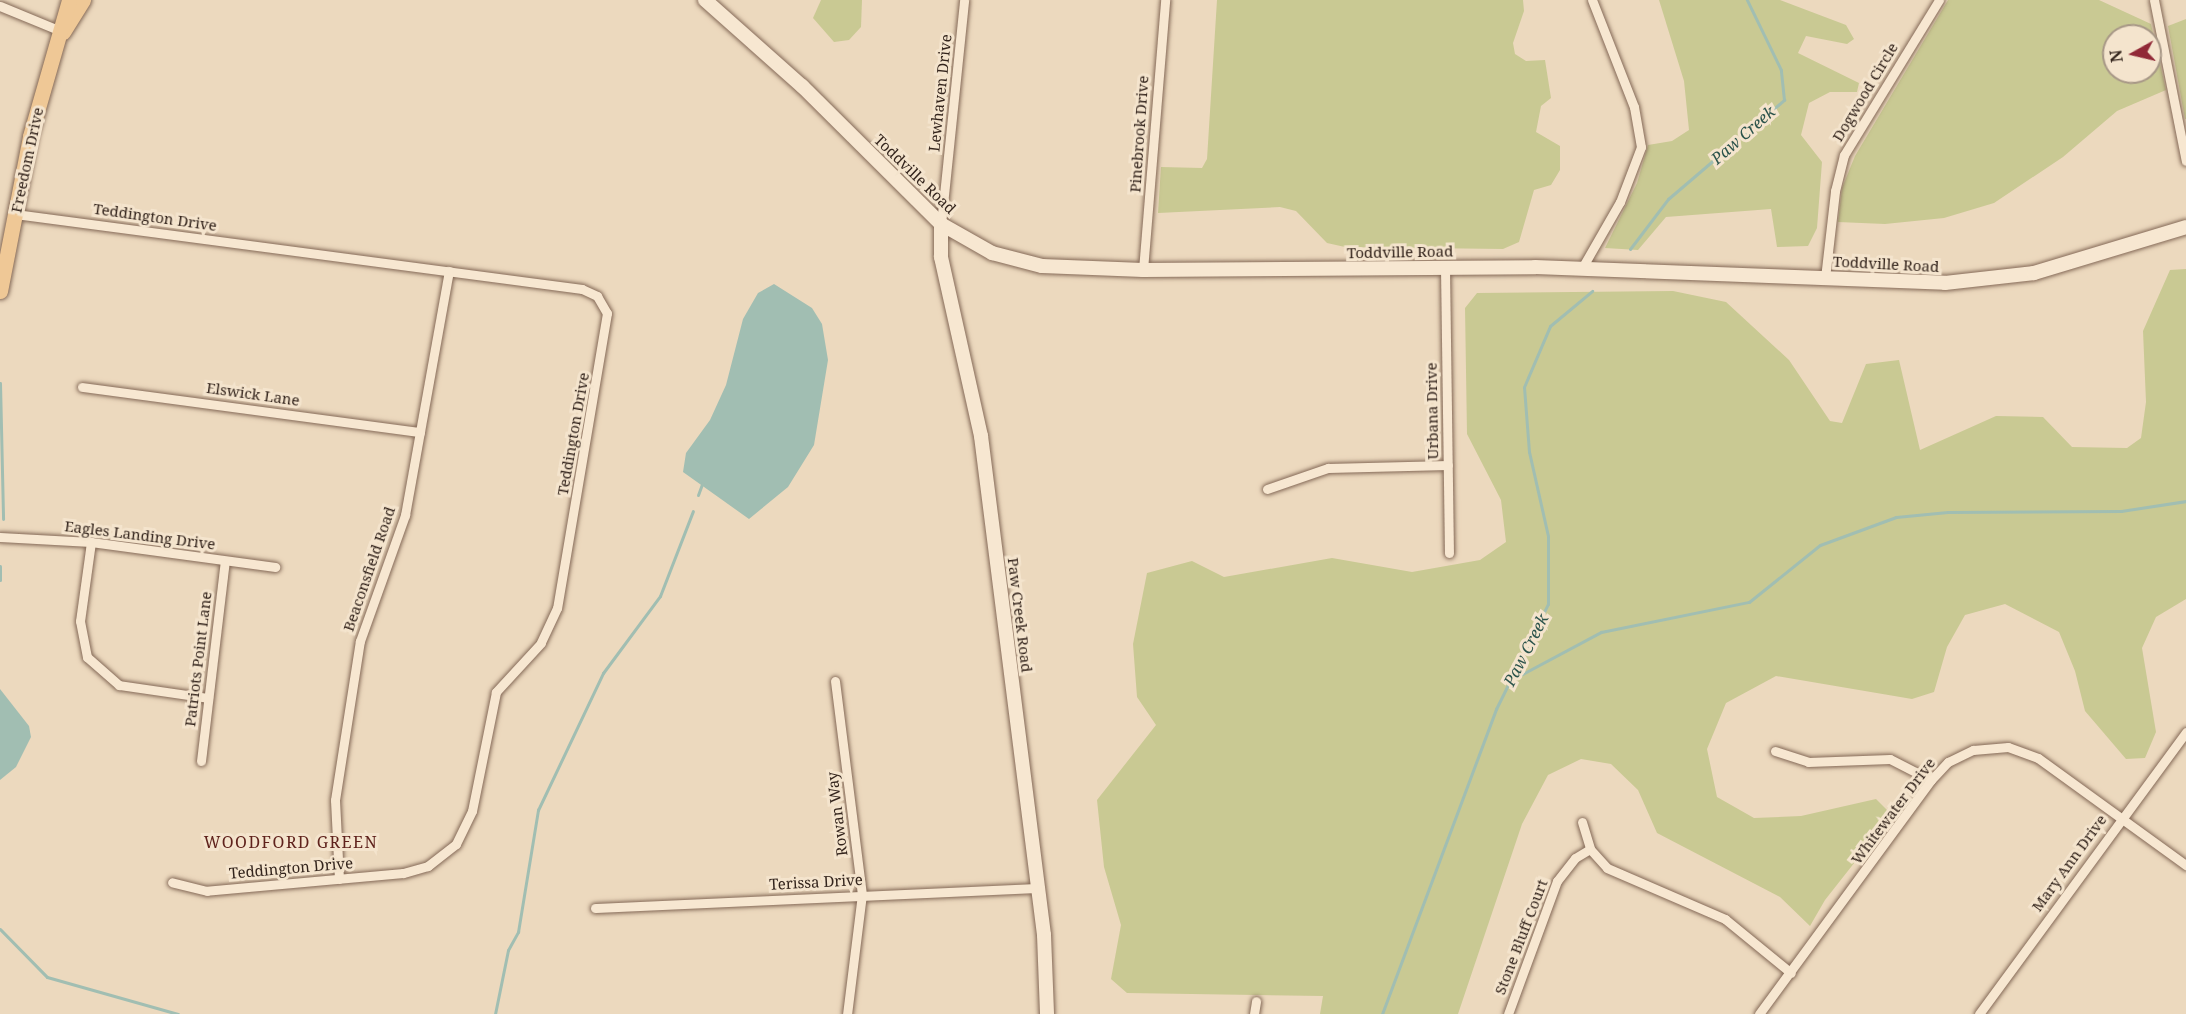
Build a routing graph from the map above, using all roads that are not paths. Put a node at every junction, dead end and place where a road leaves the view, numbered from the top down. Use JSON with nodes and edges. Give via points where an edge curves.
{"nodes":[{"id":1,"x":69,"y":0,"type":"edge"},
{"id":2,"x":83,"y":0,"type":"edge"},
{"id":3,"x":705,"y":0,"type":"edge"},
{"id":4,"x":964,"y":0,"type":"edge"},
{"id":5,"x":1165,"y":0,"type":"edge"},
{"id":6,"x":1592,"y":0,"type":"edge"},
{"id":7,"x":1938,"y":0,"type":"edge"},
{"id":8,"x":2154,"y":0,"type":"edge"},
{"id":9,"x":0,"y":6,"type":"edge"},
{"id":10,"x":63,"y":32,"type":"junction"},
{"id":11,"x":2186,"y":161,"type":"edge"},
{"id":12,"x":15,"y":214,"type":"junction"},
{"id":13,"x":941,"y":224,"type":"junction"},
{"id":14,"x":2186,"y":227,"type":"edge"},
{"id":15,"x":1582,"y":267,"type":"junction"},
{"id":16,"x":1445,"y":268,"type":"junction"},
{"id":17,"x":1143,"y":270,"type":"junction"},
{"id":18,"x":449,"y":271,"type":"junction"},
{"id":19,"x":1825,"y":278,"type":"junction"},
{"id":20,"x":0,"y":291,"type":"edge"},
{"id":21,"x":82,"y":387,"type":"dead end"},
{"id":22,"x":420,"y":432,"type":"junction"},
{"id":23,"x":1448,"y":465,"type":"junction"},
{"id":24,"x":1268,"y":489,"type":"dead end"},
{"id":25,"x":0,"y":537,"type":"edge"},
{"id":26,"x":92,"y":542,"type":"junction"},
{"id":27,"x":1449,"y":553,"type":"dead end"},
{"id":28,"x":225,"y":561,"type":"junction"},
{"id":29,"x":275,"y":567,"type":"dead end"},
{"id":30,"x":835,"y":681,"type":"dead end"},
{"id":31,"x":208,"y":698,"type":"junction"},
{"id":32,"x":2186,"y":732,"type":"edge"},
{"id":33,"x":1775,"y":751,"type":"dead end"},
{"id":34,"x":201,"y":761,"type":"dead end"},
{"id":35,"x":1931,"y":780,"type":"junction"},
{"id":36,"x":2121,"y":818,"type":"junction"},
{"id":37,"x":1582,"y":822,"type":"dead end"},
{"id":38,"x":1590,"y":849,"type":"junction"},
{"id":39,"x":2186,"y":866,"type":"edge"},
{"id":40,"x":339,"y":879,"type":"junction"},
{"id":41,"x":172,"y":882,"type":"dead end"},
{"id":42,"x":1038,"y":888,"type":"junction"},
{"id":43,"x":862,"y":894,"type":"junction"},
{"id":44,"x":595,"y":908,"type":"dead end"},
{"id":45,"x":1791,"y":973,"type":"junction"},
{"id":46,"x":1256,"y":1001,"type":"dead end"},
{"id":47,"x":846,"y":1014,"type":"edge"},
{"id":48,"x":1047,"y":1014,"type":"edge"},
{"id":49,"x":1254,"y":1014,"type":"edge"},
{"id":50,"x":1508,"y":1014,"type":"edge"},
{"id":51,"x":1760,"y":1014,"type":"edge"},
{"id":52,"x":1979,"y":1014,"type":"edge"}],
"edges":[{"from":1,"to":10,"type":"main road","name":"Freedom Drive"},
{"from":2,"to":10,"type":"main road","name":"Freedom Drive"},
{"from":3,"to":13,"type":"street","name":"Toddville Road","via":[[794,79]]},
{"from":4,"to":13,"type":"street","name":"Lewhaven Drive"},
{"from":5,"to":17,"type":"street","name":"Pinebrook Drive"},
{"from":6,"to":15,"type":"street","via":[[1631,98],[1641,147],[1620,202]]},
{"from":7,"to":19,"type":"street","name":"Dogwood Circle","via":[[1844,155],[1835,190]]},
{"from":8,"to":11,"type":"street"},
{"from":9,"to":10,"type":"street"},
{"from":10,"to":12,"type":"main road","name":"Freedom Drive","via":[[33,126]]},
{"from":12,"to":18,"type":"street","name":"Teddington Drive"},
{"from":12,"to":20,"type":"main road","name":"Freedom Drive"},
{"from":13,"to":17,"type":"street","name":"Toddville Road","via":[[981,248],[1029,264]]},
{"from":13,"to":42,"type":"street","name":"Paw Creek Road","via":[[940,258],[981,436]]},
{"from":14,"to":19,"type":"street","name":"Toddville Road","via":[[2061,266],[1989,280],[1915,283]]},
{"from":15,"to":16,"type":"street","name":"Toddville Road"},
{"from":15,"to":19,"type":"street","name":"Toddville Road"},
{"from":16,"to":17,"type":"street","name":"Toddville Road"},
{"from":16,"to":23,"type":"street","name":"Urbana Drive"},
{"from":18,"to":22,"type":"street","name":"Beaconsfield Road"},
{"from":18,"to":40,"type":"street","name":"Teddington Drive","via":[[582,289],[597,296],[607,313],[559,597],[540,644],[496,692],[472,811],[456,844],[440,859],[414,871]]},
{"from":21,"to":22,"type":"street","name":"Elswick Lane"},
{"from":22,"to":40,"type":"street","name":"Beaconsfield Road","via":[[401,531],[360,641],[335,800]]},
{"from":23,"to":24,"type":"street","via":[[1328,468]]},
{"from":23,"to":27,"type":"street","name":"Urbana Drive"},
{"from":25,"to":26,"type":"street","name":"Eagles Landing Drive"},
{"from":26,"to":28,"type":"street","name":"Eagles Landing Drive"},
{"from":26,"to":31,"type":"street","via":[[80,621],[87,657],[119,685]]},
{"from":28,"to":29,"type":"street","name":"Eagles Landing Drive"},
{"from":28,"to":31,"type":"street","name":"Patriots Point Lane"},
{"from":30,"to":43,"type":"street","name":"Rowan Way"},
{"from":31,"to":34,"type":"street","name":"Patriots Point Lane"},
{"from":32,"to":36,"type":"street","name":"Mary Ann Drive"},
{"from":33,"to":35,"type":"street","via":[[1809,762],[1890,759]]},
{"from":35,"to":36,"type":"street","name":"Whitewater Drive","via":[[1959,755],[2008,747],[2038,758]]},
{"from":35,"to":45,"type":"street","name":"Whitewater Drive"},
{"from":36,"to":39,"type":"street","name":"Whitewater Drive"},
{"from":36,"to":52,"type":"street","name":"Mary Ann Drive"},
{"from":37,"to":38,"type":"street"},
{"from":38,"to":45,"type":"street","via":[[1619,875],[1737,926]]},
{"from":38,"to":50,"type":"street","name":"Stone Bluff Court","via":[[1575,858],[1557,881]]},
{"from":40,"to":41,"type":"street","name":"Teddington Drive","via":[[207,891]]},
{"from":42,"to":43,"type":"street","name":"Terissa Drive"},
{"from":42,"to":48,"type":"street","name":"Paw Creek Road"},
{"from":43,"to":44,"type":"street","name":"Terissa Drive"},
{"from":43,"to":47,"type":"street","name":"Rowan Way"},
{"from":45,"to":51,"type":"street","name":"Whitewater Drive"},
{"from":46,"to":49,"type":"street"}]}
